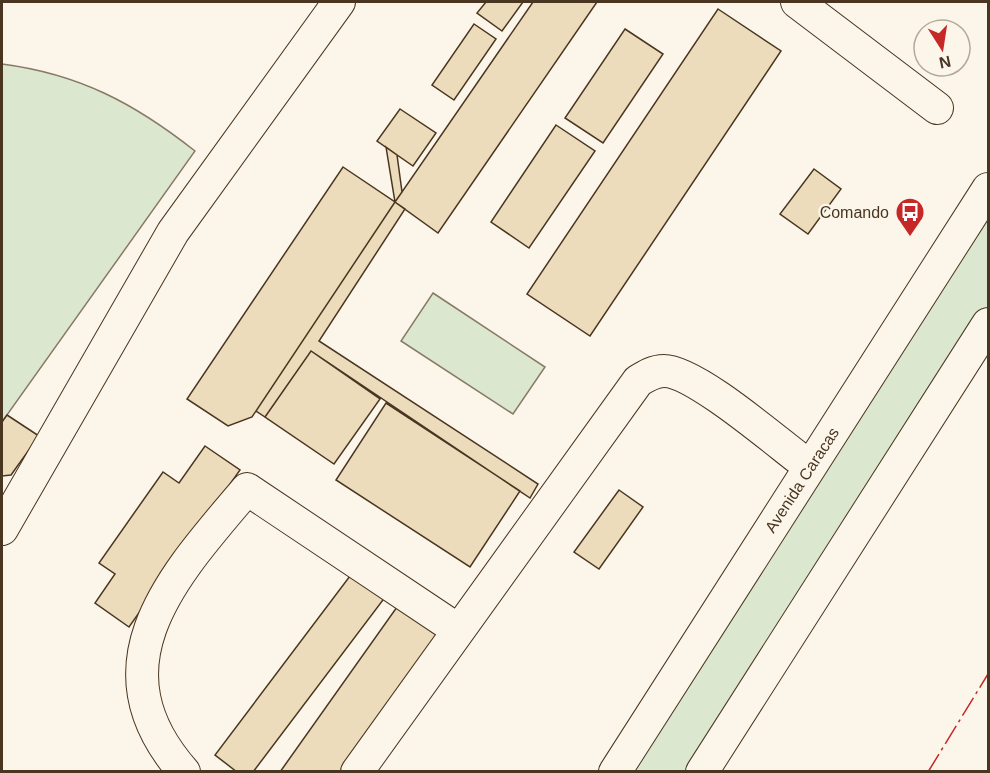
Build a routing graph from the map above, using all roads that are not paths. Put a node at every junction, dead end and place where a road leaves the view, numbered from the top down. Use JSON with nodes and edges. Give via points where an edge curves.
{"nodes":[{"id":1,"x":339,"y":2,"type":"edge"},
{"id":2,"x":797,"y":2,"type":"edge"},
{"id":3,"x":937,"y":108,"type":"dead end"},
{"id":4,"x":988,"y":189,"type":"edge"},
{"id":5,"x":988,"y":324,"type":"edge"},
{"id":6,"x":810,"y":467,"type":"junction"},
{"id":7,"x":2,"y":528,"type":"edge"},
{"id":8,"x":458,"y":630,"type":"junction"},
{"id":9,"x":184,"y":771,"type":"edge"},
{"id":10,"x":357,"y":771,"type":"edge"},
{"id":11,"x":615,"y":771,"type":"edge"},
{"id":12,"x":702,"y":771,"type":"edge"}],
"edges":[{"from":1,"to":7,"type":"street","via":[[173,232]]},
{"from":2,"to":3,"type":"street"},
{"from":4,"to":6,"type":"street","name":"Avenida Caracas"},
{"from":5,"to":12,"type":"street"},
{"from":6,"to":8,"type":"street","via":[[707,390],[664,371],[649,374],[638,381],[619,406]]},
{"from":6,"to":11,"type":"street","name":"Avenida Caracas"},
{"from":8,"to":9,"type":"street","via":[[247,489],[184,563],[165,593],[145,648],[143,694],[150,720]]},
{"from":8,"to":10,"type":"street"}]}
